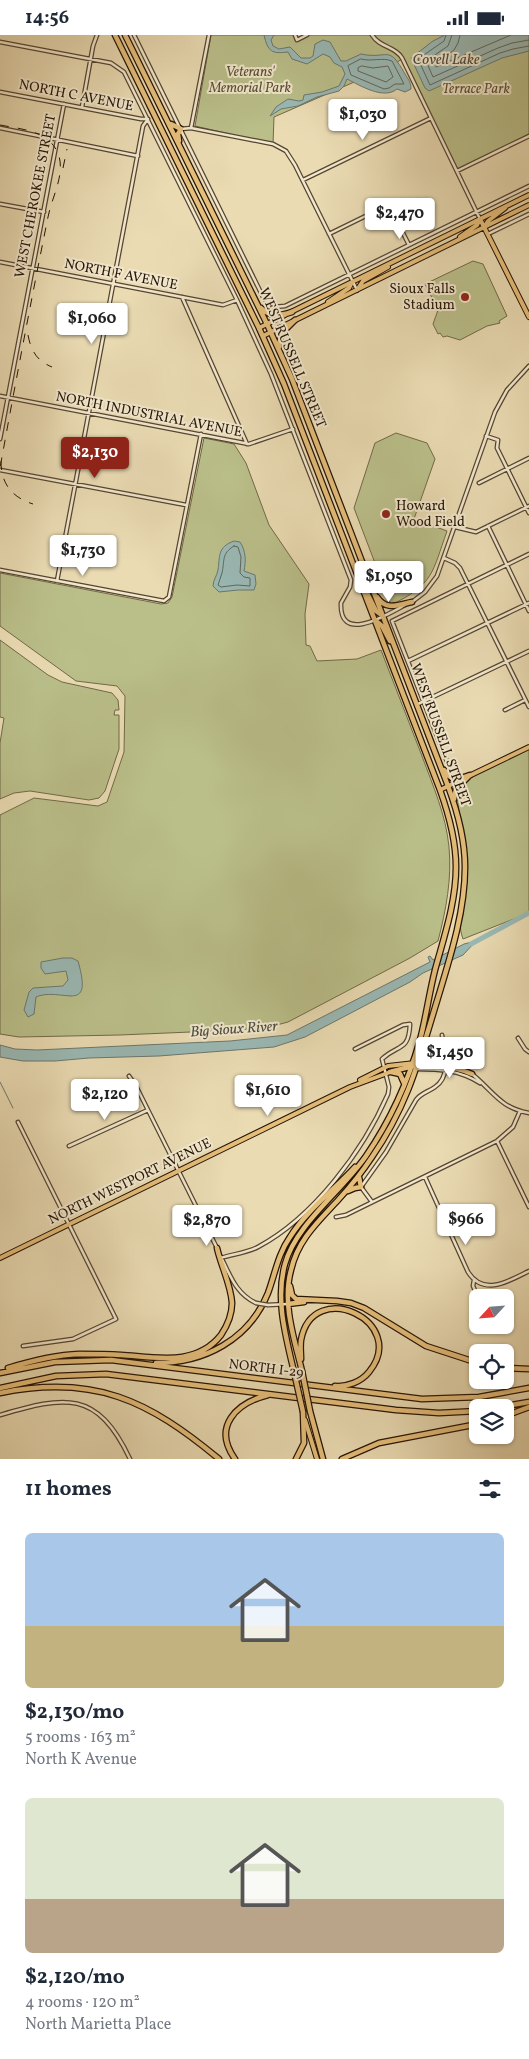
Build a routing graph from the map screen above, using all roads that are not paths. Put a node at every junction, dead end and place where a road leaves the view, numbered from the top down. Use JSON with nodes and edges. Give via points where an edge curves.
{"nodes":[{"id":1,"x":97,"y":35,"type":"edge"},
{"id":2,"x":115,"y":35,"type":"edge"},
{"id":3,"x":125,"y":35,"type":"edge"},
{"id":4,"x":134,"y":35,"type":"edge"},
{"id":5,"x":209,"y":35,"type":"edge"},
{"id":6,"x":295,"y":35,"type":"edge"},
{"id":7,"x":307,"y":35,"type":"edge"},
{"id":8,"x":372,"y":35,"type":"edge"},
{"id":9,"x":0,"y":42,"type":"edge"},
{"id":10,"x":90,"y":59,"type":"junction"},
{"id":11,"x":0,"y":92,"type":"edge"},
{"id":12,"x":64,"y":104,"type":"junction"},
{"id":13,"x":82,"y":107,"type":"junction"},
{"id":14,"x":431,"y":118,"type":"junction"},
{"id":15,"x":148,"y":119,"type":"junction"},
{"id":16,"x":167,"y":119,"type":"junction"},
{"id":17,"x":0,"y":129,"type":"edge"},
{"id":18,"x":181,"y":129,"type":"junction"},
{"id":19,"x":191,"y":129,"type":"junction"},
{"id":20,"x":529,"y":136,"type":"edge"},
{"id":21,"x":58,"y":139,"type":"junction"},
{"id":22,"x":184,"y":154,"type":"junction"},
{"id":23,"x":138,"y":156,"type":"junction"},
{"id":24,"x":457,"y":171,"type":"junction"},
{"id":25,"x":303,"y":180,"type":"junction"},
{"id":26,"x":529,"y":186,"type":"edge"},
{"id":27,"x":529,"y":195,"type":"edge"},
{"id":28,"x":0,"y":204,"type":"edge"},
{"id":29,"x":509,"y":205,"type":"junction"},
{"id":30,"x":529,"y":205,"type":"edge"},
{"id":31,"x":476,"y":211,"type":"junction"},
{"id":32,"x":44,"y":212,"type":"junction"},
{"id":33,"x":529,"y":213,"type":"edge"},
{"id":34,"x":480,"y":219,"type":"junction"},
{"id":35,"x":485,"y":227,"type":"junction"},
{"id":36,"x":213,"y":234,"type":"junction"},
{"id":37,"x":329,"y":234,"type":"junction"},
{"id":38,"x":488,"y":234,"type":"junction"},
{"id":39,"x":206,"y":237,"type":"junction"},
{"id":40,"x":455,"y":242,"type":"junction"},
{"id":41,"x":409,"y":245,"type":"junction"},
{"id":42,"x":397,"y":260,"type":"junction"},
{"id":43,"x":0,"y":262,"type":"edge"},
{"id":44,"x":32,"y":268,"type":"junction"},
{"id":45,"x":349,"y":275,"type":"junction"},
{"id":46,"x":352,"y":282,"type":"junction"},
{"id":47,"x":112,"y":284,"type":"junction"},
{"id":48,"x":356,"y":290,"type":"junction"},
{"id":49,"x":252,"y":292,"type":"junction"},
{"id":50,"x":182,"y":297,"type":"junction"},
{"id":51,"x":238,"y":301,"type":"junction"},
{"id":52,"x":325,"y":305,"type":"junction"},
{"id":53,"x":292,"y":312,"type":"junction"},
{"id":54,"x":529,"y":317,"type":"edge"},
{"id":55,"x":295,"y":320,"type":"junction"},
{"id":56,"x":267,"y":324,"type":"junction"},
{"id":57,"x":259,"y":328,"type":"junction"},
{"id":58,"x":271,"y":332,"type":"junction"},
{"id":59,"x":263,"y":336,"type":"junction"},
{"id":60,"x":281,"y":355,"type":"junction"},
{"id":61,"x":529,"y":366,"type":"edge"},
{"id":62,"x":0,"y":396,"type":"edge"},
{"id":63,"x":8,"y":398,"type":"junction"},
{"id":64,"x":89,"y":413,"type":"junction"},
{"id":65,"x":293,"y":429,"type":"junction"},
{"id":66,"x":201,"y":434,"type":"junction"},
{"id":67,"x":486,"y":436,"type":"junction"},
{"id":68,"x":0,"y":439,"type":"edge"},
{"id":69,"x":247,"y":443,"type":"junction"},
{"id":70,"x":529,"y":458,"type":"edge"},
{"id":71,"x":507,"y":469,"type":"junction"},
{"id":72,"x":0,"y":470,"type":"edge"},
{"id":73,"x":479,"y":483,"type":"dead end"},
{"id":74,"x":75,"y":485,"type":"junction"},
{"id":75,"x":186,"y":505,"type":"junction"},
{"id":76,"x":528,"y":507,"type":"edge"},
{"id":77,"x":529,"y":513,"type":"edge"},
{"id":78,"x":488,"y":526,"type":"junction"},
{"id":79,"x":454,"y":527,"type":"junction"},
{"id":80,"x":529,"y":555,"type":"edge"},
{"id":81,"x":444,"y":558,"type":"junction"},
{"id":82,"x":507,"y":565,"type":"junction"},
{"id":83,"x":0,"y":570,"type":"edge"},
{"id":84,"x":357,"y":574,"type":"junction"},
{"id":85,"x":57,"y":581,"type":"junction"},
{"id":86,"x":370,"y":583,"type":"junction"},
{"id":87,"x":468,"y":584,"type":"junction"},
{"id":88,"x":412,"y":602,"type":"junction"},
{"id":89,"x":527,"y":603,"type":"edge"},
{"id":90,"x":529,"y":611,"type":"edge"},
{"id":91,"x":383,"y":616,"type":"junction"},
{"id":92,"x":374,"y":620,"type":"junction"},
{"id":93,"x":487,"y":623,"type":"junction"},
{"id":94,"x":529,"y":651,"type":"edge"},
{"id":95,"x":398,"y":655,"type":"junction"},
{"id":96,"x":408,"y":661,"type":"junction"},
{"id":97,"x":506,"y":661,"type":"junction"},
{"id":98,"x":527,"y":699,"type":"edge"},
{"id":99,"x":424,"y":701,"type":"junction"},
{"id":100,"x":417,"y":705,"type":"junction"},
{"id":101,"x":529,"y":707,"type":"edge"},
{"id":102,"x":505,"y":709,"type":"dead end"},
{"id":103,"x":529,"y":747,"type":"edge"},
{"id":104,"x":436,"y":754,"type":"junction"},
{"id":105,"x":448,"y":765,"type":"dead end"},
{"id":106,"x":470,"y":775,"type":"junction"},
{"id":107,"x":448,"y":786,"type":"junction"},
{"id":108,"x":440,"y":790,"type":"junction"},
{"id":109,"x":456,"y":810,"type":"junction"},
{"id":110,"x":442,"y":1035,"type":"dead end"},
{"id":111,"x":518,"y":1038,"type":"dead end"},
{"id":112,"x":424,"y":1043,"type":"junction"},
{"id":113,"x":355,"y":1049,"type":"dead end"},
{"id":114,"x":529,"y":1052,"type":"edge"},
{"id":115,"x":433,"y":1063,"type":"junction"},
{"id":116,"x":412,"y":1066,"type":"junction"},
{"id":117,"x":418,"y":1066,"type":"junction"},
{"id":118,"x":445,"y":1066,"type":"junction"},
{"id":119,"x":383,"y":1067,"type":"junction"},
{"id":120,"x":388,"y":1072,"type":"junction"},
{"id":121,"x":472,"y":1074,"type":"joint"},
{"id":122,"x":129,"y":1076,"type":"dead end"},
{"id":123,"x":484,"y":1085,"type":"junction"},
{"id":124,"x":403,"y":1086,"type":"junction"},
{"id":125,"x":350,"y":1087,"type":"junction"},
{"id":126,"x":148,"y":1110,"type":"junction"},
{"id":127,"x":520,"y":1111,"type":"junction"},
{"id":128,"x":529,"y":1113,"type":"edge"},
{"id":129,"x":18,"y":1122,"type":"dead end"},
{"id":130,"x":497,"y":1141,"type":"junction"},
{"id":131,"x":69,"y":1146,"type":"dead end"},
{"id":132,"x":372,"y":1147,"type":"junction"},
{"id":133,"x":179,"y":1171,"type":"junction"},
{"id":134,"x":359,"y":1175,"type":"junction"},
{"id":135,"x":425,"y":1177,"type":"junction"},
{"id":136,"x":361,"y":1187,"type":"junction"},
{"id":137,"x":342,"y":1196,"type":"junction"},
{"id":138,"x":372,"y":1202,"type":"junction"},
{"id":139,"x":529,"y":1207,"type":"edge"},
{"id":140,"x":336,"y":1217,"type":"dead end"},
{"id":141,"x":69,"y":1225,"type":"junction"},
{"id":142,"x":217,"y":1248,"type":"joint"},
{"id":143,"x":0,"y":1258,"type":"edge"},
{"id":144,"x":220,"y":1258,"type":"junction"},
{"id":145,"x":529,"y":1271,"type":"edge"},
{"id":146,"x":289,"y":1279,"type":"junction"},
{"id":147,"x":474,"y":1280,"type":"junction"},
{"id":148,"x":474,"y":1289,"type":"edge"},
{"id":149,"x":331,"y":1300,"type":"junction"},
{"id":150,"x":281,"y":1304,"type":"junction"},
{"id":151,"x":288,"y":1304,"type":"junction"},
{"id":152,"x":22,"y":1346,"type":"dead end"},
{"id":153,"x":469,"y":1360,"type":"edge"},
{"id":154,"x":131,"y":1362,"type":"junction"},
{"id":155,"x":514,"y":1368,"type":"edge"},
{"id":156,"x":529,"y":1369,"type":"edge"},
{"id":157,"x":302,"y":1371,"type":"junction"},
{"id":158,"x":0,"y":1372,"type":"edge"},
{"id":159,"x":312,"y":1386,"type":"junction"},
{"id":160,"x":0,"y":1388,"type":"edge"},
{"id":161,"x":529,"y":1388,"type":"edge"},
{"id":162,"x":0,"y":1393,"type":"edge"},
{"id":163,"x":272,"y":1395,"type":"junction"},
{"id":164,"x":529,"y":1402,"type":"edge"},
{"id":165,"x":514,"y":1405,"type":"edge"},
{"id":166,"x":529,"y":1407,"type":"edge"},
{"id":167,"x":469,"y":1411,"type":"edge"},
{"id":168,"x":303,"y":1413,"type":"junction"},
{"id":169,"x":514,"y":1413,"type":"edge"},
{"id":170,"x":0,"y":1415,"type":"edge"},
{"id":171,"x":469,"y":1426,"type":"edge"},
{"id":172,"x":130,"y":1459,"type":"edge"},
{"id":173,"x":219,"y":1459,"type":"edge"},
{"id":174,"x":235,"y":1459,"type":"edge"},
{"id":175,"x":296,"y":1459,"type":"edge"},
{"id":176,"x":317,"y":1459,"type":"edge"},
{"id":177,"x":324,"y":1459,"type":"edge"},
{"id":178,"x":342,"y":1459,"type":"edge"}],
"edges":[{"from":1,"to":10,"type":"street"},
{"from":2,"to":36,"type":"highway","name":"WEST RUSSELL STREET"},
{"from":3,"to":16,"type":"highway","name":"WEST RUSSELL STREET"},
{"from":4,"to":18,"type":"street","name":"WEST RUSSELL STREET"},
{"from":5,"to":19,"type":"street"},
{"from":6,"to":7,"type":"street","via":[[297,40]]},
{"from":8,"to":14,"type":"street","via":[[378,43],[400,54]]},
{"from":9,"to":10,"type":"street"},
{"from":10,"to":13,"type":"street"},
{"from":10,"to":15,"type":"street","name":"WEST RUSSELL STREET","via":[[111,63],[124,72]]},
{"from":11,"to":12,"type":"street","name":"NORTH C AVENUE"},
{"from":12,"to":13,"type":"street","name":"NORTH C AVENUE"},
{"from":12,"to":21,"type":"street","name":"WEST CHEROKEE STREET"},
{"from":13,"to":15,"type":"street","name":"NORTH C AVENUE"},
{"from":14,"to":24,"type":"street"},
{"from":14,"to":25,"type":"street"},
{"from":15,"to":23,"type":"street","via":[[143,126]]},
{"from":15,"to":39,"type":"street","name":"WEST RUSSELL STREET"},
{"from":16,"to":18,"type":"highway"},
{"from":16,"to":22,"type":"highway","name":"WEST RUSSELL STREET"},
{"from":17,"to":21,"type":"street"},
{"from":18,"to":19,"type":"street"},
{"from":18,"to":22,"type":"highway","via":[[178,137]]},
{"from":18,"to":45,"type":"street","name":"WEST RUSSELL STREET","via":[[264,299],[273,307],[285,306]]},
{"from":19,"to":25,"type":"street","via":[[278,145],[290,156]]},
{"from":20,"to":24,"type":"street"},
{"from":21,"to":23,"type":"street"},
{"from":21,"to":32,"type":"street","name":"WEST CHEROKEE STREET"},
{"from":22,"to":49,"type":"highway","name":"WEST RUSSELL STREET"},
{"from":23,"to":47,"type":"street"},
{"from":24,"to":31,"type":"street"},
{"from":25,"to":37,"type":"street"},
{"from":26,"to":31,"type":"street"},
{"from":27,"to":29,"type":"main road"},
{"from":28,"to":32,"type":"street"},
{"from":29,"to":34,"type":"main road"},
{"from":29,"to":35,"type":"main road"},
{"from":30,"to":35,"type":"main road"},
{"from":31,"to":34,"type":"street"},
{"from":31,"to":41,"type":"street"},
{"from":32,"to":44,"type":"street","name":"WEST CHEROKEE STREET"},
{"from":33,"to":38,"type":"street"},
{"from":34,"to":35,"type":"main road"},
{"from":34,"to":40,"type":"main road"},
{"from":34,"to":42,"type":"main road"},
{"from":35,"to":38,"type":"main road"},
{"from":35,"to":40,"type":"main road"},
{"from":36,"to":39,"type":"street"},
{"from":36,"to":57,"type":"highway","name":"WEST RUSSELL STREET"},
{"from":37,"to":41,"type":"street","via":[[386,207],[392,211]]},
{"from":37,"to":45,"type":"street"},
{"from":38,"to":54,"type":"main road"},
{"from":39,"to":51,"type":"street","name":"WEST RUSSELL STREET"},
{"from":40,"to":48,"type":"main road"},
{"from":41,"to":45,"type":"street"},
{"from":42,"to":46,"type":"main road"},
{"from":42,"to":48,"type":"main road","via":[[363,281]]},
{"from":43,"to":44,"type":"street","name":"NORTH F AVENUE"},
{"from":44,"to":47,"type":"street","name":"NORTH F AVENUE"},
{"from":44,"to":63,"type":"street","name":"WEST CHEROKEE STREET"},
{"from":45,"to":46,"type":"street"},
{"from":46,"to":48,"type":"street"},
{"from":46,"to":52,"type":"main road","via":[[349,288]]},
{"from":46,"to":53,"type":"main road"},
{"from":47,"to":50,"type":"street","name":"NORTH F AVENUE"},
{"from":47,"to":64,"type":"street"},
{"from":48,"to":52,"type":"main road"},
{"from":49,"to":53,"type":"highway","via":[[266,313],[277,316]]},
{"from":49,"to":56,"type":"highway","name":"WEST RUSSELL STREET"},
{"from":50,"to":51,"type":"street","name":"NORTH F AVENUE","via":[[223,305]]},
{"from":50,"to":69,"type":"street"},
{"from":51,"to":65,"type":"street","name":"WEST RUSSELL STREET"},
{"from":52,"to":55,"type":"main road"},
{"from":53,"to":56,"type":"main road"},
{"from":55,"to":58,"type":"main road"},
{"from":55,"to":60,"type":"highway","via":[[281,334]]},
{"from":56,"to":57,"type":"main road"},
{"from":56,"to":58,"type":"highway","name":"WEST RUSSELL STREET"},
{"from":57,"to":59,"type":"highway","name":"WEST RUSSELL STREET"},
{"from":58,"to":59,"type":"main road"},
{"from":58,"to":60,"type":"highway","name":"WEST RUSSELL STREET"},
{"from":59,"to":84,"type":"highway","name":"WEST RUSSELL STREET"},
{"from":60,"to":86,"type":"highway","name":"WEST RUSSELL STREET"},
{"from":61,"to":67,"type":"street","via":[[505,393]]},
{"from":62,"to":63,"type":"street","name":"NORTH INDUSTRIAL AVENUE"},
{"from":63,"to":64,"type":"street","name":"NORTH INDUSTRIAL AVENUE"},
{"from":63,"to":68,"type":"street","name":"WEST CHEROKEE STREET"},
{"from":64,"to":66,"type":"street","name":"NORTH INDUSTRIAL AVENUE"},
{"from":64,"to":74,"type":"street"},
{"from":65,"to":69,"type":"street","name":"NORTH INDUSTRIAL AVENUE"},
{"from":65,"to":92,"type":"street","name":"WEST RUSSELL STREET","via":[[350,580],[350,587],[341,603],[343,614],[355,625]]},
{"from":66,"to":69,"type":"street","name":"NORTH INDUSTRIAL AVENUE"},
{"from":66,"to":75,"type":"street"},
{"from":67,"to":71,"type":"street","via":[[498,440],[497,448]]},
{"from":67,"to":79,"type":"street"},
{"from":70,"to":71,"type":"street"},
{"from":71,"to":73,"type":"street"},
{"from":71,"to":76,"type":"street"},
{"from":72,"to":74,"type":"street"},
{"from":74,"to":75,"type":"street"},
{"from":74,"to":85,"type":"street"},
{"from":75,"to":85,"type":"street","via":[[167,600]]},
{"from":76,"to":77,"type":"street"},
{"from":76,"to":78,"type":"street"},
{"from":78,"to":79,"type":"street","via":[[472,532]]},
{"from":78,"to":82,"type":"street"},
{"from":79,"to":81,"type":"street"},
{"from":80,"to":82,"type":"street"},
{"from":81,"to":87,"type":"street","via":[[458,565]]},
{"from":81,"to":88,"type":"street","via":[[432,585]]},
{"from":82,"to":87,"type":"street"},
{"from":82,"to":89,"type":"street"},
{"from":83,"to":85,"type":"street"},
{"from":84,"to":91,"type":"highway","via":[[376,611]]},
{"from":84,"to":92,"type":"highway","name":"WEST RUSSELL STREET"},
{"from":86,"to":88,"type":"highway","via":[[386,606]]},
{"from":86,"to":91,"type":"highway","name":"WEST RUSSELL STREET"},
{"from":87,"to":93,"type":"street"},
{"from":87,"to":96,"type":"street","name":"WEST RUSSELL STREET","via":[[392,621]]},
{"from":88,"to":91,"type":"street"},
{"from":89,"to":90,"type":"street"},
{"from":89,"to":93,"type":"street"},
{"from":91,"to":92,"type":"street"},
{"from":91,"to":95,"type":"highway","name":"WEST RUSSELL STREET"},
{"from":92,"to":95,"type":"highway","via":[[382,626]]},
{"from":92,"to":108,"type":"highway","name":"WEST RUSSELL STREET"},
{"from":93,"to":96,"type":"street"},
{"from":93,"to":97,"type":"street"},
{"from":94,"to":97,"type":"street"},
{"from":95,"to":100,"type":"highway","name":"WEST RUSSELL STREET"},
{"from":96,"to":99,"type":"street","name":"WEST RUSSELL STREET"},
{"from":97,"to":98,"type":"street"},
{"from":97,"to":99,"type":"street"},
{"from":98,"to":101,"type":"street"},
{"from":98,"to":102,"type":"street"},
{"from":99,"to":100,"type":"street"},
{"from":99,"to":105,"type":"street","name":"WEST RUSSELL STREET"},
{"from":100,"to":104,"type":"highway","name":"WEST RUSSELL STREET"},
{"from":103,"to":106,"type":"main road"},
{"from":104,"to":106,"type":"highway","via":[[450,777],[457,779]]},
{"from":104,"to":107,"type":"highway","name":"WEST RUSSELL STREET"},
{"from":106,"to":107,"type":"main road"},
{"from":106,"to":109,"type":"highway","via":[[455,791]]},
{"from":107,"to":108,"type":"main road"},
{"from":107,"to":109,"type":"highway","name":"WEST RUSSELL STREET"},
{"from":108,"to":116,"type":"highway","name":"WEST RUSSELL STREET","via":[[451,826],[456,867],[454,897]]},
{"from":109,"to":112,"type":"highway","name":"WEST RUSSELL STREET","via":[[465,867],[462,904]]},
{"from":110,"to":118,"type":"street"},
{"from":111,"to":114,"type":"street"},
{"from":112,"to":115,"type":"highway","via":[[424,1055]]},
{"from":112,"to":117,"type":"highway","name":"WEST RUSSELL STREET"},
{"from":113,"to":119,"type":"street","via":[[410,1024],[407,1042],[383,1058]]},
{"from":115,"to":117,"type":"street"},
{"from":115,"to":118,"type":"street"},
{"from":116,"to":117,"type":"highway"},
{"from":116,"to":119,"type":"main road","name":"NORTH WESTPORT AVENUE"},
{"from":116,"to":120,"type":"highway"},
{"from":116,"to":124,"type":"highway","name":"WEST RUSSELL STREET"},
{"from":117,"to":118,"type":"highway"},
{"from":117,"to":134,"type":"highway","name":"WEST RUSSELL STREET","via":[[395,1120]]},
{"from":118,"to":121,"type":"highway"},
{"from":118,"to":123,"type":"street"},
{"from":118,"to":136,"type":"street","via":[[440,1084],[416,1100]]},
{"from":119,"to":120,"type":"street"},
{"from":119,"to":125,"type":"main road","name":"NORTH WESTPORT AVENUE"},
{"from":120,"to":124,"type":"highway","via":[[402,1075]]},
{"from":120,"to":125,"type":"main road","name":"NORTH WESTPORT AVENUE"},
{"from":120,"to":144,"type":"street","via":[[386,1099],[359,1148],[334,1181],[294,1220],[262,1244]]},
{"from":121,"to":123,"type":"street"},
{"from":122,"to":126,"type":"street"},
{"from":123,"to":127,"type":"street","via":[[500,1102]]},
{"from":124,"to":132,"type":"highway","name":"WEST RUSSELL STREET"},
{"from":125,"to":133,"type":"main road","name":"NORTH WESTPORT AVENUE"},
{"from":126,"to":131,"type":"street"},
{"from":126,"to":133,"type":"street"},
{"from":127,"to":128,"type":"street"},
{"from":127,"to":130,"type":"street","via":[[513,1127]]},
{"from":129,"to":141,"type":"street"},
{"from":130,"to":135,"type":"street"},
{"from":130,"to":139,"type":"street"},
{"from":132,"to":150,"type":"highway","name":"WEST RUSSELL STREET","via":[[295,1240],[283,1270]]},
{"from":132,"to":154,"type":"highway","via":[[291,1235],[279,1256],[259,1310],[238,1335],[219,1348],[193,1359],[166,1363]]},
{"from":133,"to":141,"type":"main road","name":"NORTH WESTPORT AVENUE"},
{"from":133,"to":142,"type":"street"},
{"from":134,"to":136,"type":"highway"},
{"from":134,"to":137,"type":"highway","name":"WEST RUSSELL STREET"},
{"from":135,"to":138,"type":"street"},
{"from":135,"to":147,"type":"street"},
{"from":136,"to":137,"type":"highway"},
{"from":136,"to":138,"type":"street"},
{"from":137,"to":146,"type":"highway","name":"WEST RUSSELL STREET","via":[[303,1240]]},
{"from":138,"to":140,"type":"street"},
{"from":141,"to":143,"type":"main road","name":"NORTH WESTPORT AVENUE"},
{"from":141,"to":152,"type":"street","via":[[116,1319],[72,1339]]},
{"from":142,"to":144,"type":"highway"},
{"from":144,"to":150,"type":"street","bridge":true,"via":[[247,1298],[256,1303]]},
{"from":144,"to":158,"type":"highway","via":[[231,1297],[230,1316],[218,1338],[201,1351],[168,1359],[72,1354],[41,1359]]},
{"from":145,"to":147,"type":"street","via":[[495,1286]]},
{"from":146,"to":149,"type":"highway","via":[[296,1299]]},
{"from":146,"to":151,"type":"highway","name":"WEST RUSSELL STREET"},
{"from":147,"to":148,"type":"street"},
{"from":149,"to":151,"type":"highway"},
{"from":149,"to":153,"type":"highway","via":[[358,1305],[419,1342]]},
{"from":150,"to":151,"type":"street"},
{"from":150,"to":168,"type":"highway","name":"WEST RUSSELL STREET","bridge":true},
{"from":151,"to":157,"type":"highway","name":"WEST RUSSELL STREET"},
{"from":154,"to":158,"type":"highway","name":"NORTH I-29","via":[[65,1361]]},
{"from":154,"to":159,"type":"highway","name":"NORTH I-29"},
{"from":155,"to":156,"type":"highway"},
{"from":157,"to":159,"type":"highway","via":[[302,1335],[320,1313],[347,1309],[362,1316],[372,1327],[378,1351],[366,1375],[350,1385]]},
{"from":157,"to":177,"type":"highway","name":"WEST RUSSELL STREET","bridge":true},
{"from":159,"to":161,"type":"highway","name":"NORTH I-29","via":[[434,1399],[479,1397]]},
{"from":160,"to":163,"type":"highway","name":"NORTH I-29","via":[[56,1376],[106,1374]]},
{"from":162,"to":173,"type":"highway","via":[[53,1387],[87,1389],[112,1395],[164,1417]]},
{"from":163,"to":167,"type":"highway","name":"NORTH I-29","via":[[408,1411]]},
{"from":163,"to":174,"type":"highway","via":[[246,1403],[231,1417],[227,1439]]},
{"from":164,"to":165,"type":"highway"},
{"from":166,"to":169,"type":"highway"},
{"from":168,"to":175,"type":"highway","name":"WEST RUSSELL STREET","via":[[304,1443]]},
{"from":168,"to":176,"type":"main road"},
{"from":170,"to":172,"type":"street","via":[[44,1403],[68,1402],[94,1412],[114,1430]]},
{"from":171,"to":178,"type":"highway","via":[[379,1443]]}]}
